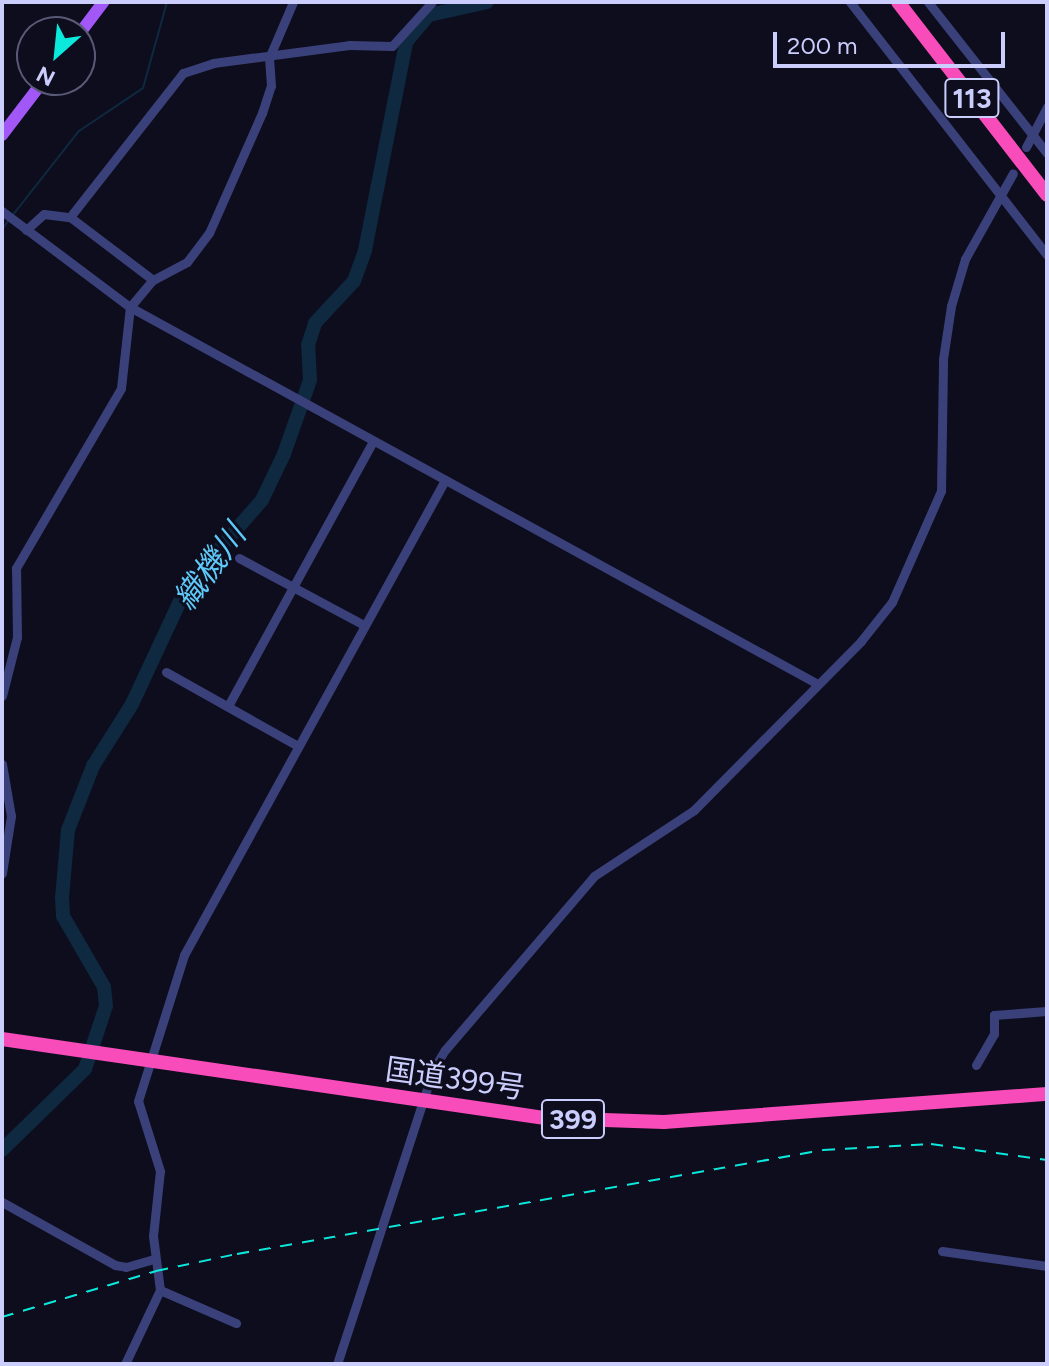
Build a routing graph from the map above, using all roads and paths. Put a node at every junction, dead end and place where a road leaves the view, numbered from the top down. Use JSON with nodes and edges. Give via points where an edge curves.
{"nodes":[{"id":1,"x":293,"y":2,"type":"edge"},
{"id":2,"x":432,"y":2,"type":"edge"},
{"id":3,"x":850,"y":2,"type":"edge"},
{"id":4,"x":898,"y":2,"type":"edge"},
{"id":5,"x":928,"y":2,"type":"edge"},
{"id":6,"x":269,"y":58,"type":"junction"},
{"id":7,"x":32,"y":96,"type":"edge"},
{"id":8,"x":1047,"y":107,"type":"edge"},
{"id":9,"x":1032,"y":134,"type":"junction"},
{"id":10,"x":2,"y":135,"type":"edge"},
{"id":11,"x":1026,"y":147,"type":"dead end"},
{"id":12,"x":1047,"y":153,"type":"edge"},
{"id":13,"x":1013,"y":173,"type":"dead end"},
{"id":14,"x":1000,"y":195,"type":"junction"},
{"id":15,"x":1047,"y":195,"type":"edge"},
{"id":16,"x":2,"y":211,"type":"edge"},
{"id":17,"x":70,"y":217,"type":"junction"},
{"id":18,"x":26,"y":230,"type":"junction"},
{"id":19,"x":1047,"y":255,"type":"edge"},
{"id":20,"x":153,"y":280,"type":"junction"},
{"id":21,"x":130,"y":307,"type":"junction"},
{"id":22,"x":373,"y":441,"type":"junction"},
{"id":23,"x":445,"y":480,"type":"junction"},
{"id":24,"x":239,"y":558,"type":"dead end"},
{"id":25,"x":294,"y":587,"type":"junction"},
{"id":26,"x":364,"y":625,"type":"junction"},
{"id":27,"x":166,"y":672,"type":"dead end"},
{"id":28,"x":816,"y":683,"type":"junction"},
{"id":29,"x":2,"y":696,"type":"edge"},
{"id":30,"x":228,"y":706,"type":"junction"},
{"id":31,"x":298,"y":746,"type":"junction"},
{"id":32,"x":2,"y":764,"type":"edge"},
{"id":33,"x":2,"y":873,"type":"edge"},
{"id":34,"x":1047,"y":1011,"type":"edge"},
{"id":35,"x":2,"y":1039,"type":"edge"},
{"id":36,"x":153,"y":1062,"type":"junction"},
{"id":37,"x":976,"y":1065,"type":"dead end"},
{"id":38,"x":1047,"y":1094,"type":"edge"},
{"id":39,"x":424,"y":1101,"type":"junction"},
{"id":40,"x":2,"y":1202,"type":"edge"},
{"id":41,"x":942,"y":1251,"type":"dead end"},
{"id":42,"x":154,"y":1259,"type":"junction"},
{"id":43,"x":1047,"y":1266,"type":"edge"},
{"id":44,"x":160,"y":1290,"type":"junction"},
{"id":45,"x":236,"y":1323,"type":"dead end"},
{"id":46,"x":125,"y":1364,"type":"edge"},
{"id":47,"x":337,"y":1364,"type":"edge"}],
"edges":[{"from":1,"to":6,"type":"street"},
{"from":2,"to":6,"type":"street","via":[[392,46],[349,45]]},
{"from":3,"to":14,"type":"street"},
{"from":4,"to":15,"type":"highway","number":"113"},
{"from":5,"to":9,"type":"street"},
{"from":6,"to":17,"type":"street","via":[[213,63],[183,73]]},
{"from":6,"to":20,"type":"street","via":[[271,86],[262,113],[209,233],[187,262]]},
{"from":7,"to":10,"type":"main road"},
{"from":8,"to":9,"type":"street"},
{"from":9,"to":11,"type":"street"},
{"from":9,"to":12,"type":"street"},
{"from":13,"to":14,"type":"street"},
{"from":14,"to":19,"type":"street"},
{"from":14,"to":28,"type":"street","via":[[965,259],[951,306],[943,359],[941,491],[933,518],[880,620]]},
{"from":16,"to":18,"type":"street"},
{"from":17,"to":18,"type":"street","via":[[44,214]]},
{"from":17,"to":20,"type":"street"},
{"from":18,"to":21,"type":"street"},
{"from":20,"to":21,"type":"street"},
{"from":21,"to":22,"type":"street"},
{"from":21,"to":29,"type":"street","via":[[121,388],[16,568],[17,637]]},
{"from":22,"to":23,"type":"street"},
{"from":22,"to":25,"type":"street"},
{"from":23,"to":26,"type":"street"},
{"from":23,"to":28,"type":"street"},
{"from":24,"to":25,"type":"street"},
{"from":25,"to":26,"type":"street"},
{"from":25,"to":30,"type":"street"},
{"from":26,"to":31,"type":"street"},
{"from":27,"to":30,"type":"street"},
{"from":28,"to":39,"type":"street","via":[[694,810],[584,887],[445,1050]]},
{"from":30,"to":31,"type":"street"},
{"from":31,"to":36,"type":"street","via":[[184,955]]},
{"from":32,"to":33,"type":"street","via":[[11,816]]},
{"from":34,"to":37,"type":"street","via":[[994,1015],[994,1034]]},
{"from":35,"to":36,"type":"highway","name":"国道399号","number":"399"},
{"from":36,"to":39,"type":"highway","name":"国道399号","number":"399"},
{"from":36,"to":42,"type":"street","via":[[145,1070],[138,1101],[160,1171]]},
{"from":38,"to":39,"type":"highway","name":"国道399号","number":"399","via":[[664,1122],[545,1118]]},
{"from":39,"to":47,"type":"street"},
{"from":40,"to":42,"type":"street","via":[[115,1265]]},
{"from":41,"to":43,"type":"street"},
{"from":42,"to":44,"type":"street"},
{"from":44,"to":45,"type":"street"},
{"from":44,"to":46,"type":"street"}]}
